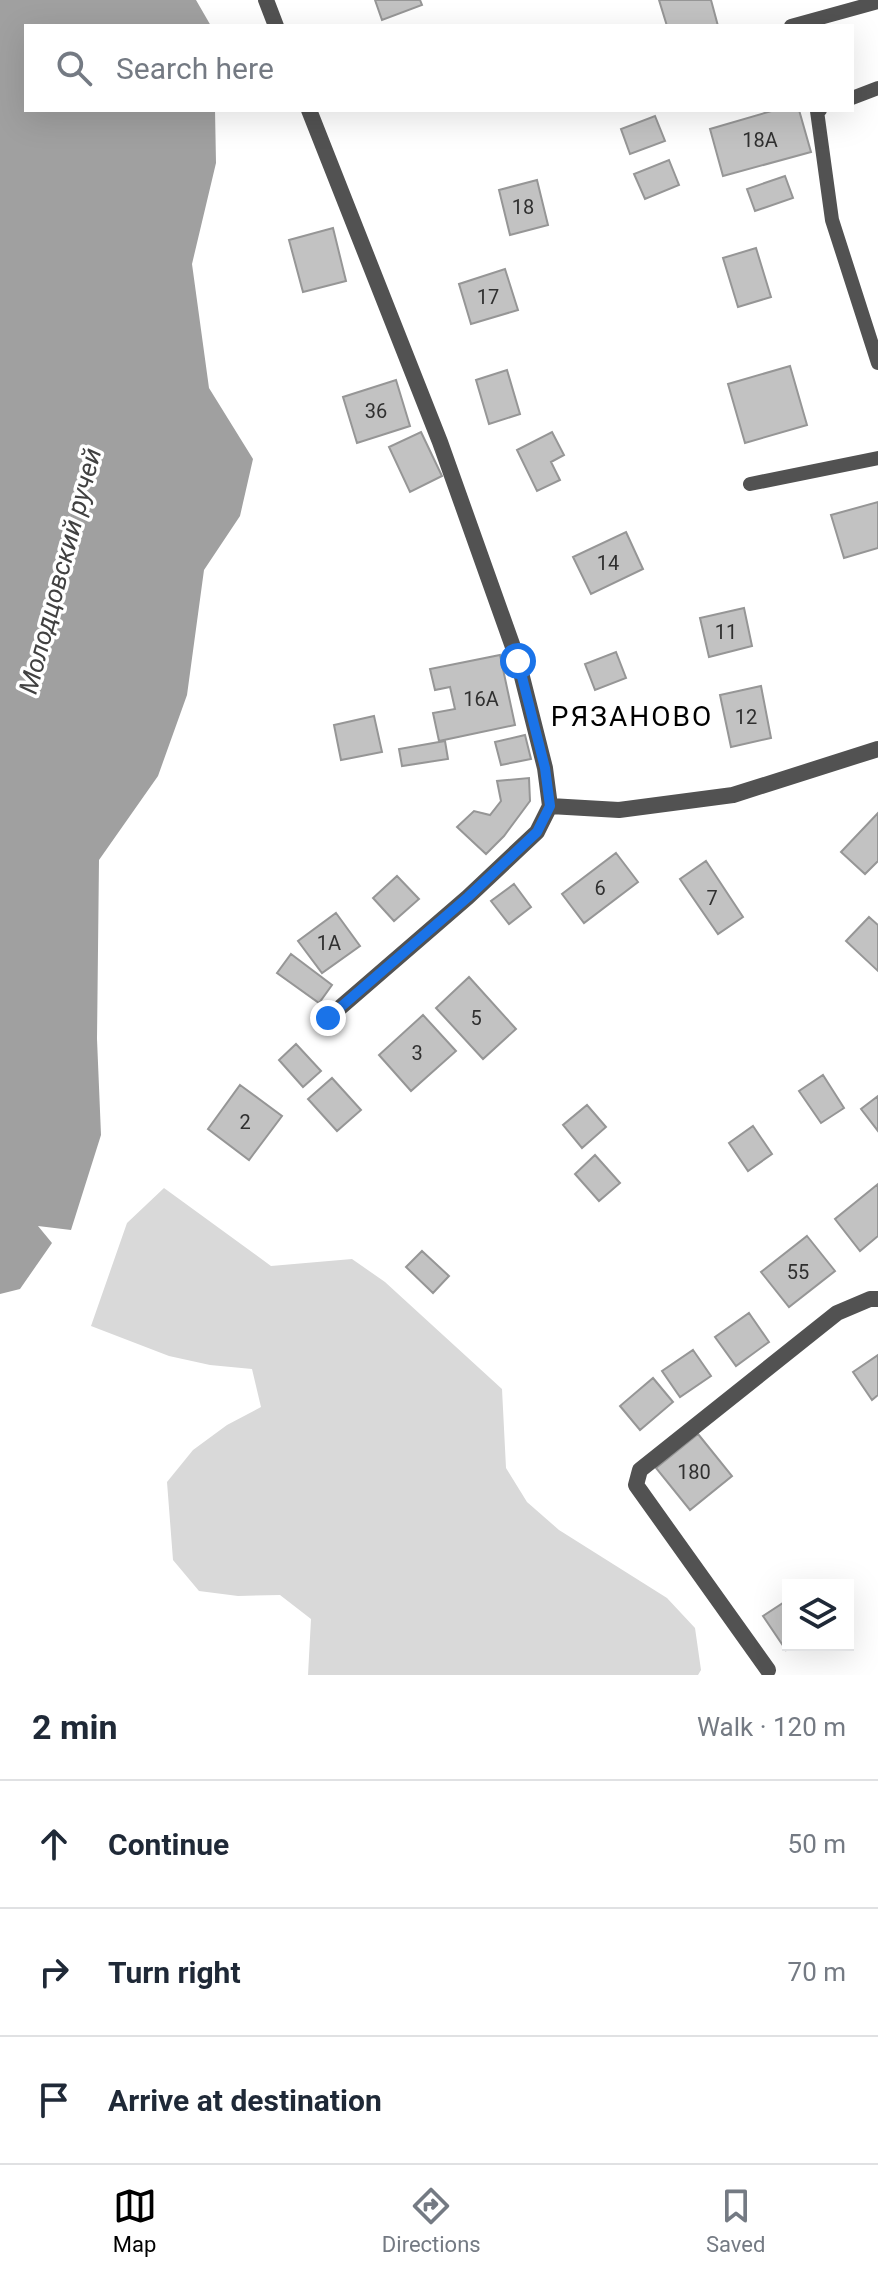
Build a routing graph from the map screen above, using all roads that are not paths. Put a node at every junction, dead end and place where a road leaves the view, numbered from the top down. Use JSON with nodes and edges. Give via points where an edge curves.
{"nodes":[{"id":1,"x":266,"y":0,"type":"edge"},
{"id":2,"x":878,"y":2,"type":"edge"},
{"id":3,"x":275,"y":24,"type":"edge"},
{"id":4,"x":798,"y":24,"type":"edge"},
{"id":5,"x":878,"y":88,"type":"edge"},
{"id":6,"x":854,"y":97,"type":"edge"},
{"id":7,"x":310,"y":112,"type":"edge"},
{"id":8,"x":817,"y":112,"type":"edge"},
{"id":9,"x":878,"y":363,"type":"edge"},
{"id":10,"x":878,"y":458,"type":"edge"},
{"id":11,"x":750,"y":484,"type":"dead end"},
{"id":12,"x":878,"y":749,"type":"edge"},
{"id":13,"x":550,"y":806,"type":"junction"},
{"id":14,"x":328,"y":1018,"type":"dead end"},
{"id":15,"x":878,"y":1299,"type":"edge"},
{"id":16,"x":768,"y":1670,"type":"dead end"}],
"edges":[{"from":1,"to":3,"type":"street"},
{"from":2,"to":4,"type":"lane"},
{"from":5,"to":6,"type":"lane"},
{"from":7,"to":13,"type":"street","via":[[440,442],[518,661]]},
{"from":8,"to":9,"type":"lane","via":[[832,220]]},
{"from":10,"to":11,"type":"lane"},
{"from":12,"to":13,"type":"street","via":[[733,795],[619,810]]},
{"from":13,"to":14,"type":"street","via":[[537,832],[514,854]]},
{"from":15,"to":16,"type":"street","via":[[837,1313],[640,1470],[636,1485]]}]}
